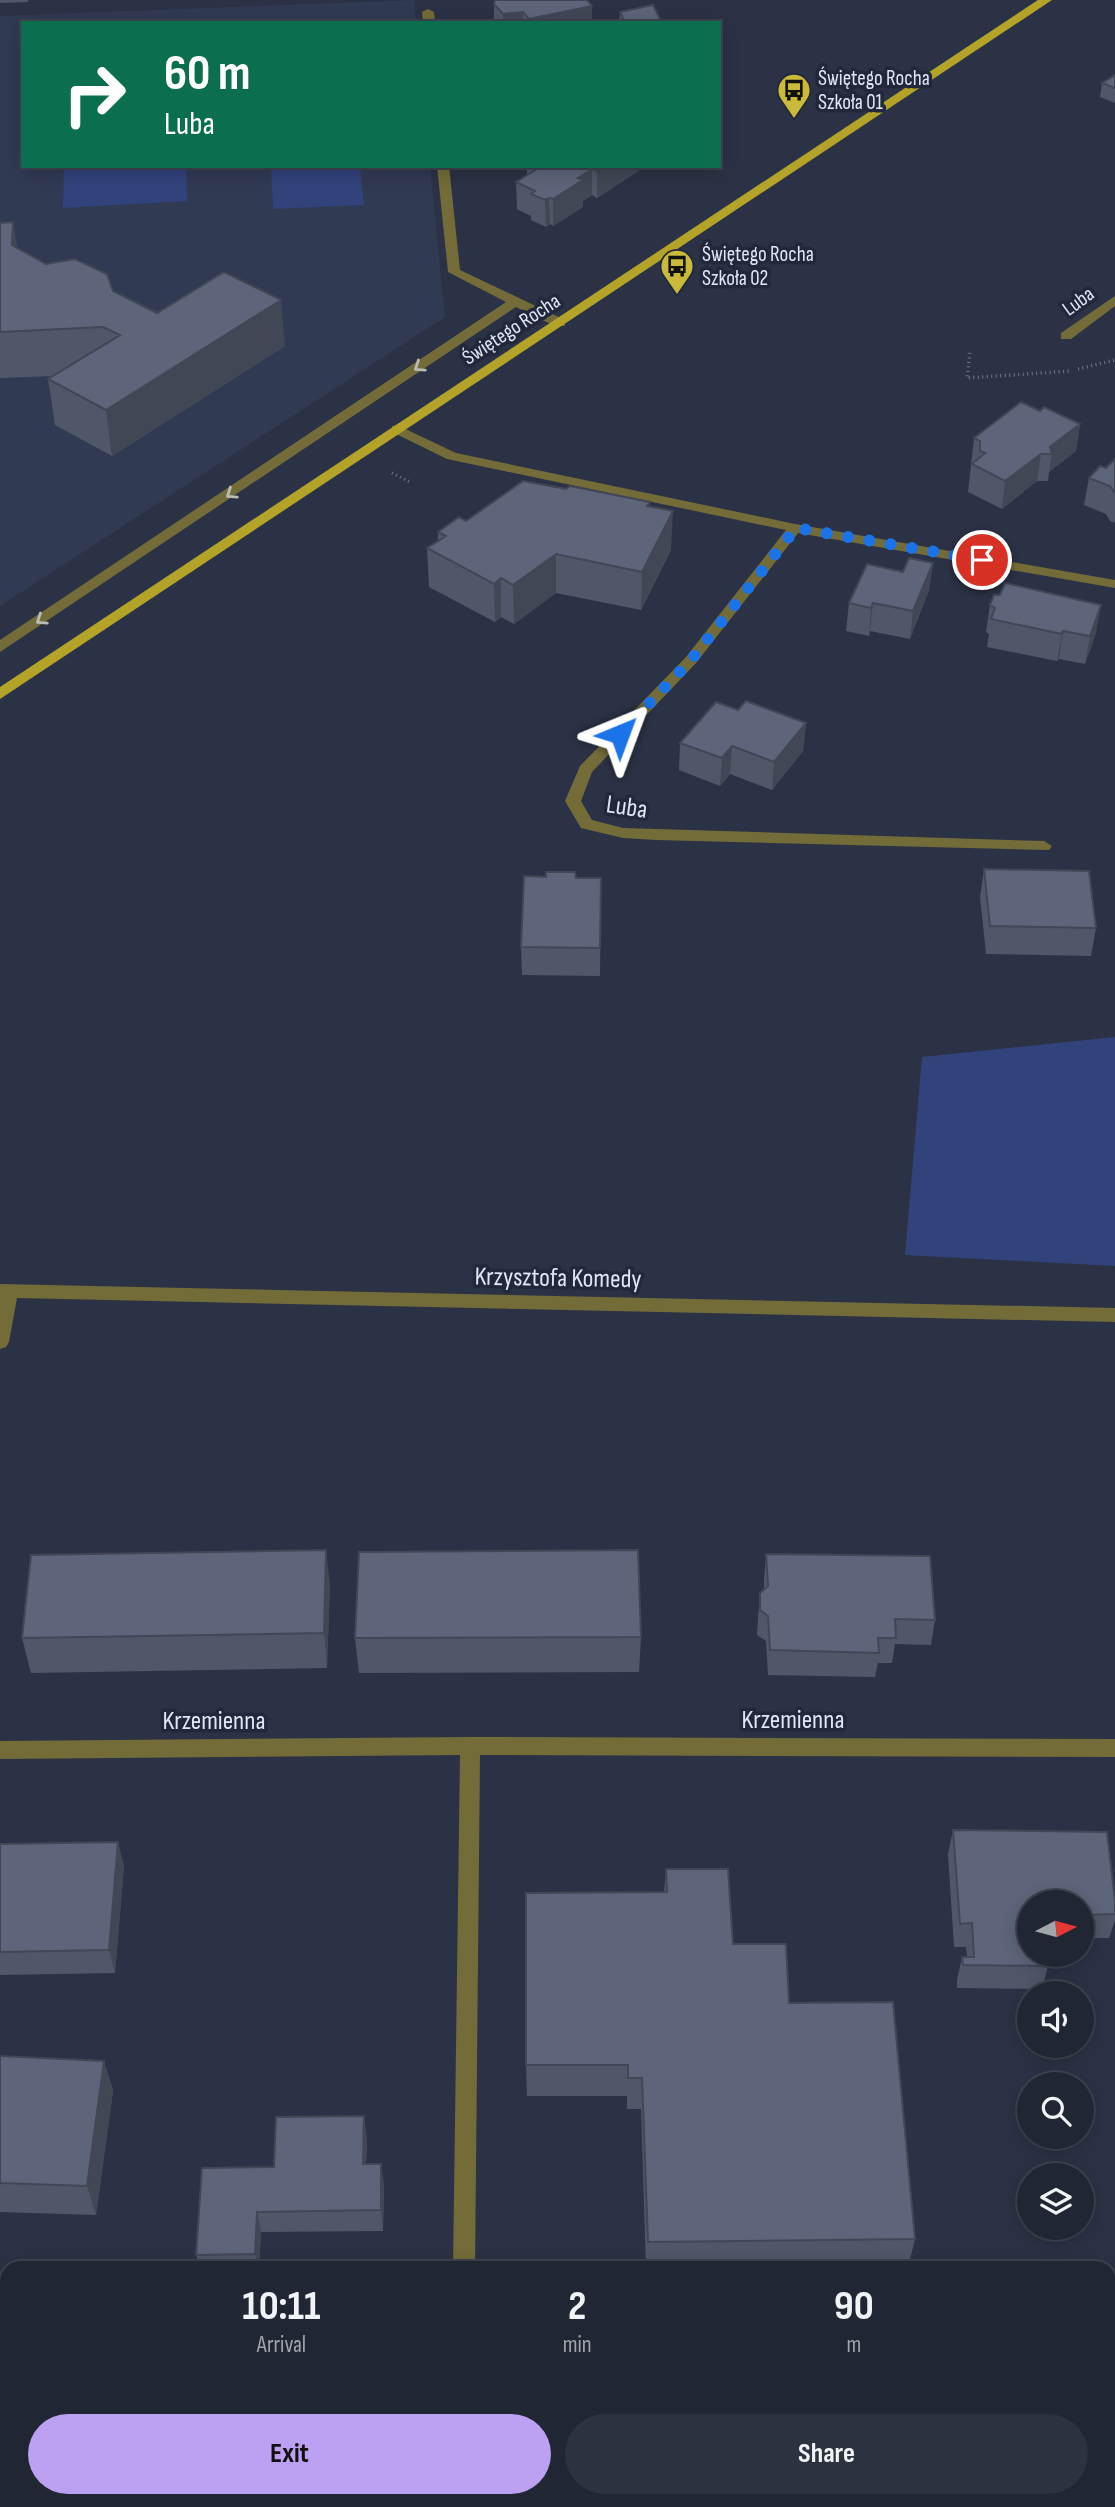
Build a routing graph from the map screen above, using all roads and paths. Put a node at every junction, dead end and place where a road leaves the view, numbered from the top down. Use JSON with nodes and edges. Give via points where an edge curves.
{"nodes":[{"id":1,"x":1046,"y":0,"type":"edge"},
{"id":2,"x":443,"y":168,"type":"edge"},
{"id":3,"x":1115,"y":300,"type":"edge"},
{"id":4,"x":516,"y":302,"type":"junction"},
{"id":5,"x":560,"y":323,"type":"junction"},
{"id":6,"x":1066,"y":336,"type":"dead end"},
{"id":7,"x":970,"y":353,"type":"dead end"},
{"id":8,"x":1115,"y":360,"type":"edge"},
{"id":9,"x":397,"y":429,"type":"junction"},
{"id":10,"x":796,"y":528,"type":"junction"},
{"id":11,"x":1115,"y":584,"type":"edge"},
{"id":12,"x":0,"y":647,"type":"edge"},
{"id":13,"x":0,"y":694,"type":"edge"},
{"id":14,"x":1044,"y":846,"type":"dead end"},
{"id":15,"x":5,"y":1292,"type":"edge"},
{"id":16,"x":1115,"y":1315,"type":"edge"},
{"id":17,"x":0,"y":1342,"type":"edge"},
{"id":18,"x":470,"y":1746,"type":"junction"},
{"id":19,"x":1115,"y":1748,"type":"edge"},
{"id":20,"x":0,"y":1750,"type":"edge"},
{"id":21,"x":464,"y":2261,"type":"edge"}],
"edges":[{"from":1,"to":5,"type":"main road","name":"Świętego Rocha"},
{"from":2,"to":4,"type":"street","via":[[454,272]]},
{"from":3,"to":6,"type":"street","name":"Luba"},
{"from":4,"to":5,"type":"street"},
{"from":4,"to":12,"type":"street","one_way":true},
{"from":5,"to":9,"type":"main road","name":"Świętego Rocha"},
{"from":7,"to":8,"type":"path","via":[[967,378],[1060,373]]},
{"from":9,"to":10,"type":"street","via":[[452,456]]},
{"from":9,"to":13,"type":"main road","name":"Świętego Rocha"},
{"from":10,"to":11,"type":"street"},
{"from":10,"to":14,"type":"street","name":"Luba","via":[[691,660],[585,770],[573,801],[586,824],[656,835]]},
{"from":15,"to":16,"type":"street","name":"Krzysztofa Komedy"},
{"from":15,"to":17,"type":"street"},
{"from":18,"to":19,"type":"street","name":"Krzemienna"},
{"from":18,"to":20,"type":"street","name":"Krzemienna"},
{"from":18,"to":21,"type":"street"}]}
